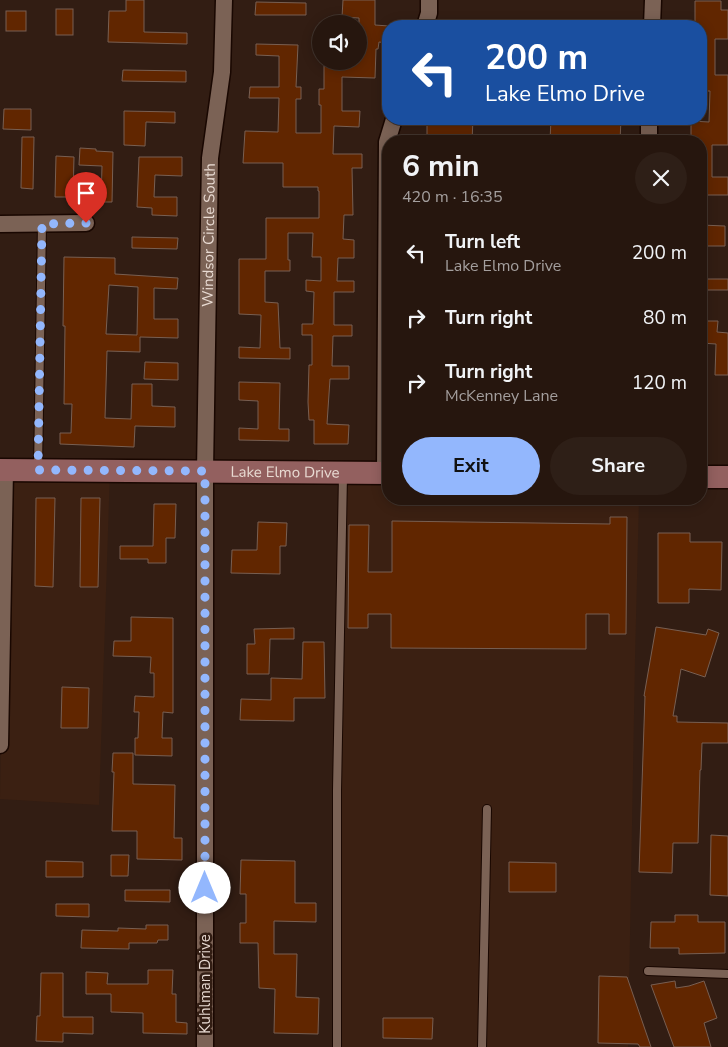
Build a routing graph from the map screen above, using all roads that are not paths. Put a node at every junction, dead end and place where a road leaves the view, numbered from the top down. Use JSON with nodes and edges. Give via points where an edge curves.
{"nodes":[{"id":1,"x":224,"y":0,"type":"edge"},
{"id":2,"x":429,"y":0,"type":"edge"},
{"id":3,"x":652,"y":0,"type":"edge"},
{"id":4,"x":427,"y":20,"type":"edge"},
{"id":5,"x":652,"y":20,"type":"edge"},
{"id":6,"x":86,"y":223,"type":"dead end"},
{"id":7,"x":0,"y":224,"type":"edge"},
{"id":8,"x":42,"y":224,"type":"junction"},
{"id":9,"x":2,"y":470,"type":"edge"},
{"id":10,"x":38,"y":470,"type":"junction"},
{"id":11,"x":205,"y":471,"type":"junction"},
{"id":12,"x":343,"y":473,"type":"junction"},
{"id":13,"x":382,"y":474,"type":"edge"},
{"id":14,"x":707,"y":477,"type":"edge"},
{"id":15,"x":728,"y":477,"type":"edge"},
{"id":16,"x":0,"y":745,"type":"edge"},
{"id":17,"x":487,"y":809,"type":"dead end"},
{"id":18,"x":648,"y":972,"type":"dead end"},
{"id":19,"x":728,"y":974,"type":"edge"},
{"id":20,"x":206,"y":1047,"type":"edge"},
{"id":21,"x":336,"y":1047,"type":"edge"},
{"id":22,"x":482,"y":1047,"type":"edge"}],
"edges":[{"from":1,"to":11,"type":"street","name":"Windsor Circle South","via":[[222,72],[210,158]]},
{"from":2,"to":4,"type":"street"},
{"from":3,"to":5,"type":"street"},
{"from":6,"to":8,"type":"street"},
{"from":7,"to":8,"type":"street"},
{"from":8,"to":10,"type":"lane"},
{"from":9,"to":10,"type":"main road","name":"Lake Elmo Drive"},
{"from":9,"to":16,"type":"street"},
{"from":10,"to":11,"type":"main road","name":"Lake Elmo Drive"},
{"from":11,"to":12,"type":"main road","name":"Lake Elmo Drive"},
{"from":11,"to":20,"type":"street","name":"Kuhlman Drive"},
{"from":12,"to":13,"type":"main road","name":"Lake Elmo Drive"},
{"from":12,"to":21,"type":"lane"},
{"from":14,"to":15,"type":"main road"},
{"from":17,"to":22,"type":"lane"},
{"from":18,"to":19,"type":"lane"}]}
